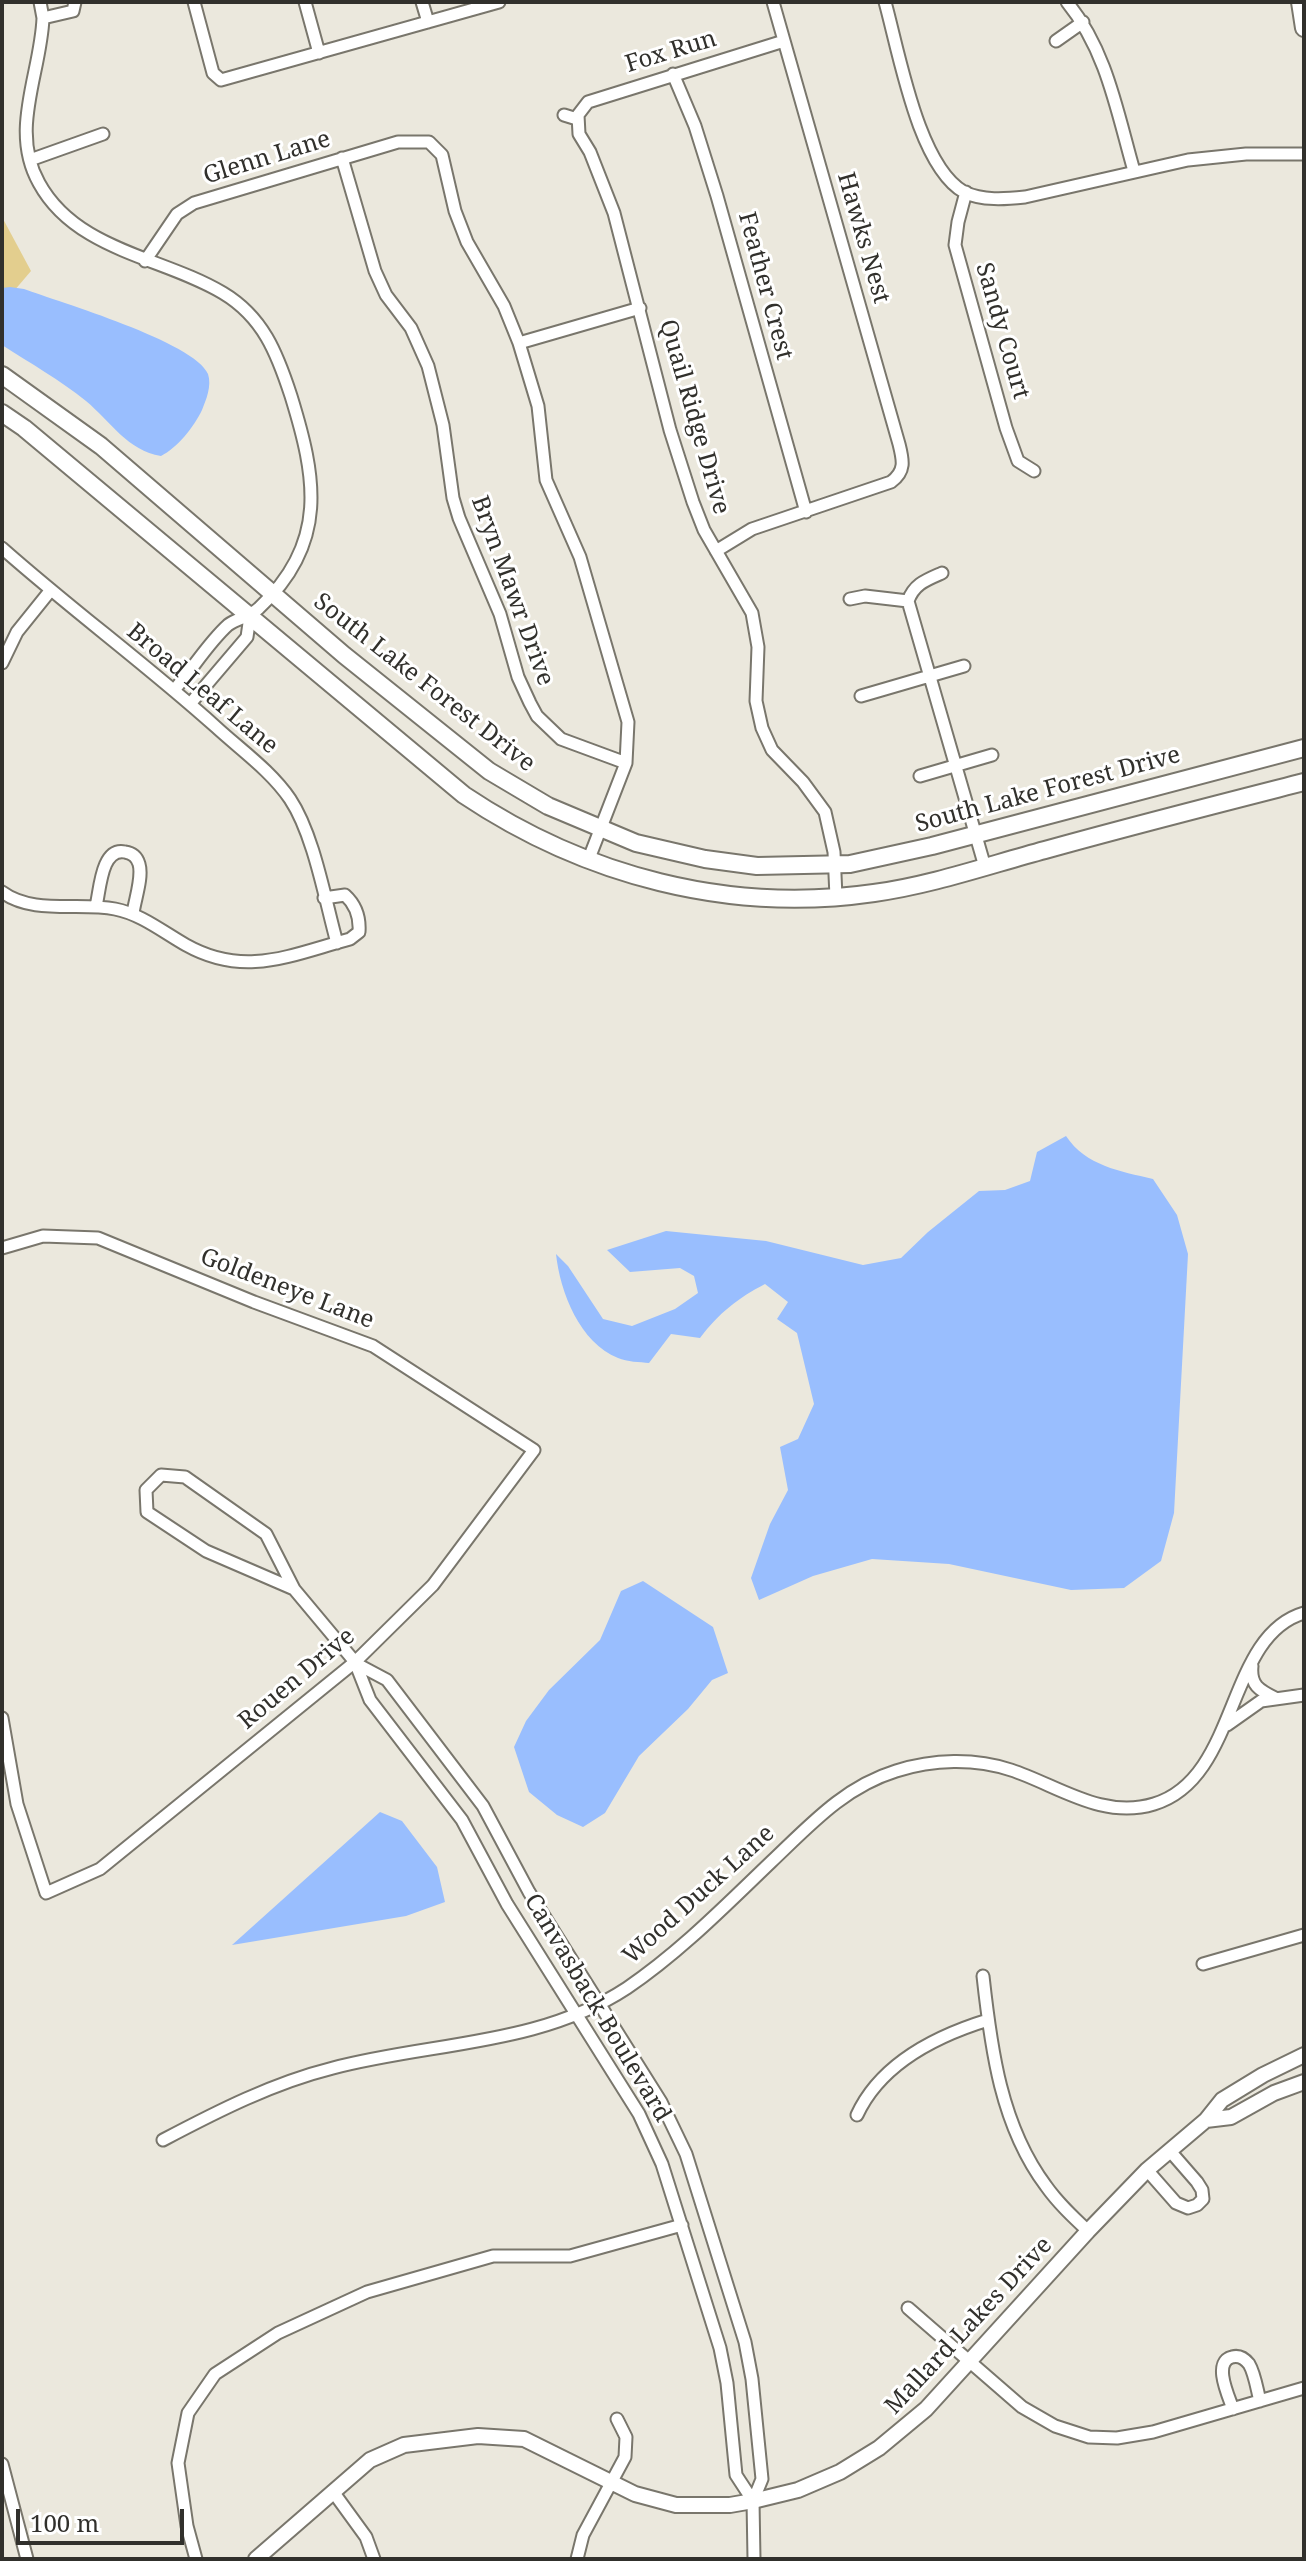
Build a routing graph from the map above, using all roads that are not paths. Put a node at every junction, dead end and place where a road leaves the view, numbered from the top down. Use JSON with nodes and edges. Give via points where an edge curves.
{"nodes":[{"id":1,"x":40,"y":2,"type":"edge"},
{"id":2,"x":75,"y":2,"type":"edge"},
{"id":3,"x":194,"y":2,"type":"edge"},
{"id":4,"x":305,"y":2,"type":"edge"},
{"id":5,"x":422,"y":2,"type":"edge"},
{"id":6,"x":499,"y":2,"type":"edge"},
{"id":7,"x":773,"y":2,"type":"edge"},
{"id":8,"x":885,"y":2,"type":"edge"},
{"id":9,"x":1067,"y":2,"type":"edge"},
{"id":10,"x":1300,"y":2,"type":"edge"},
{"id":11,"x":43,"y":18,"type":"junction"},
{"id":12,"x":428,"y":22,"type":"junction"},
{"id":13,"x":1083,"y":22,"type":"junction"},
{"id":14,"x":1304,"y":28,"type":"edge"},
{"id":15,"x":784,"y":41,"type":"junction"},
{"id":16,"x":1056,"y":41,"type":"dead end"},
{"id":17,"x":319,"y":53,"type":"junction"},
{"id":18,"x":673,"y":74,"type":"junction"},
{"id":19,"x":564,"y":115,"type":"dead end"},
{"id":20,"x":578,"y":117,"type":"junction"},
{"id":21,"x":103,"y":134,"type":"dead end"},
{"id":22,"x":1304,"y":154,"type":"edge"},
{"id":23,"x":342,"y":158,"type":"junction"},
{"id":24,"x":30,"y":160,"type":"junction"},
{"id":25,"x":1134,"y":171,"type":"junction"},
{"id":26,"x":966,"y":192,"type":"junction"},
{"id":27,"x":145,"y":261,"type":"junction"},
{"id":28,"x":640,"y":308,"type":"junction"},
{"id":29,"x":519,"y":343,"type":"junction"},
{"id":30,"x":2,"y":375,"type":"edge"},
{"id":31,"x":2,"y":413,"type":"edge"},
{"id":32,"x":1034,"y":471,"type":"dead end"},
{"id":33,"x":806,"y":512,"type":"junction"},
{"id":34,"x":2,"y":548,"type":"edge"},
{"id":35,"x":716,"y":551,"type":"junction"},
{"id":36,"x":942,"y":573,"type":"dead end"},
{"id":37,"x":50,"y":591,"type":"junction"},
{"id":38,"x":273,"y":594,"type":"junction"},
{"id":39,"x":850,"y":599,"type":"dead end"},
{"id":40,"x":908,"y":601,"type":"junction"},
{"id":41,"x":250,"y":616,"type":"junction"},
{"id":42,"x":2,"y":663,"type":"edge"},
{"id":43,"x":964,"y":666,"type":"dead end"},
{"id":44,"x":931,"y":675,"type":"junction"},
{"id":45,"x":174,"y":690,"type":"junction"},
{"id":46,"x":861,"y":696,"type":"dead end"},
{"id":47,"x":190,"y":704,"type":"junction"},
{"id":48,"x":1304,"y":748,"type":"edge"},
{"id":49,"x":992,"y":755,"type":"dead end"},
{"id":50,"x":626,"y":763,"type":"junction"},
{"id":51,"x":956,"y":765,"type":"junction"},
{"id":52,"x":920,"y":776,"type":"dead end"},
{"id":53,"x":1304,"y":782,"type":"edge"},
{"id":54,"x":600,"y":829,"type":"junction"},
{"id":55,"x":975,"y":833,"type":"junction"},
{"id":56,"x":588,"y":861,"type":"junction"},
{"id":57,"x":834,"y":866,"type":"junction"},
{"id":58,"x":985,"y":867,"type":"junction"},
{"id":59,"x":2,"y":892,"type":"edge"},
{"id":60,"x":836,"y":897,"type":"junction"},
{"id":61,"x":324,"y":898,"type":"junction"},
{"id":62,"x":96,"y":906,"type":"junction"},
{"id":63,"x":133,"y":913,"type":"junction"},
{"id":64,"x":337,"y":943,"type":"junction"},
{"id":65,"x":2,"y":1248,"type":"edge"},
{"id":66,"x":534,"y":1450,"type":"joint"},
{"id":67,"x":294,"y":1589,"type":"junction"},
{"id":68,"x":1304,"y":1613,"type":"edge"},
{"id":69,"x":1252,"y":1661,"type":"junction"},
{"id":70,"x":355,"y":1662,"type":"junction"},
{"id":71,"x":1304,"y":1695,"type":"edge"},
{"id":72,"x":1275,"y":1698,"type":"junction"},
{"id":73,"x":2,"y":1718,"type":"edge"},
{"id":74,"x":1224,"y":1728,"type":"junction"},
{"id":75,"x":1304,"y":1935,"type":"edge"},
{"id":76,"x":1203,"y":1964,"type":"dead end"},
{"id":77,"x":983,"y":1976,"type":"dead end"},
{"id":78,"x":599,"y":2004,"type":"junction"},
{"id":79,"x":576,"y":2015,"type":"junction"},
{"id":80,"x":988,"y":2020,"type":"junction"},
{"id":81,"x":1304,"y":2055,"type":"edge"},
{"id":82,"x":1304,"y":2082,"type":"edge"},
{"id":83,"x":857,"y":2115,"type":"dead end"},
{"id":84,"x":1206,"y":2120,"type":"junction"},
{"id":85,"x":163,"y":2140,"type":"dead end"},
{"id":86,"x":1170,"y":2151,"type":"junction"},
{"id":87,"x":1147,"y":2170,"type":"junction"},
{"id":88,"x":682,"y":2225,"type":"junction"},
{"id":89,"x":1088,"y":2231,"type":"junction"},
{"id":90,"x":908,"y":2308,"type":"dead end"},
{"id":91,"x":970,"y":2361,"type":"junction"},
{"id":92,"x":1304,"y":2388,"type":"edge"},
{"id":93,"x":1260,"y":2401,"type":"junction"},
{"id":94,"x":1233,"y":2409,"type":"junction"},
{"id":95,"x":617,"y":2419,"type":"dead end"},
{"id":96,"x":2,"y":2464,"type":"edge"},
{"id":97,"x":611,"y":2481,"type":"junction"},
{"id":98,"x":334,"y":2493,"type":"junction"},
{"id":99,"x":753,"y":2501,"type":"junction"},
{"id":100,"x":27,"y":2559,"type":"edge"},
{"id":101,"x":196,"y":2559,"type":"edge"},
{"id":102,"x":256,"y":2559,"type":"edge"},
{"id":103,"x":374,"y":2559,"type":"edge"},
{"id":104,"x":577,"y":2559,"type":"edge"},
{"id":105,"x":754,"y":2559,"type":"edge"}],
"edges":[{"from":1,"to":11,"type":"street"},
{"from":2,"to":11,"type":"street","via":[[73,11]]},
{"from":3,"to":17,"type":"street","via":[[213,73],[221,80]]},
{"from":4,"to":17,"type":"street"},
{"from":5,"to":12,"type":"street"},
{"from":6,"to":12,"type":"street"},
{"from":7,"to":15,"type":"street","name":"Hawks Nest"},
{"from":8,"to":26,"type":"street","via":[[923,138],[945,176]]},
{"from":9,"to":13,"type":"street"},
{"from":10,"to":14,"type":"main road"},
{"from":11,"to":24,"type":"street","via":[[26,115]]},
{"from":12,"to":17,"type":"street"},
{"from":13,"to":16,"type":"street"},
{"from":13,"to":25,"type":"street","via":[[1103,62]]},
{"from":15,"to":18,"type":"street","name":"Fox Run"},
{"from":15,"to":33,"type":"street","name":"Hawks Nest","via":[[903,467],[891,482]]},
{"from":18,"to":20,"type":"street","name":"Fox Run","via":[[588,102]]},
{"from":18,"to":33,"type":"street","name":"Feather Crest","via":[[717,196]]},
{"from":19,"to":20,"type":"street"},
{"from":20,"to":28,"type":"street","name":"Quail Ridge Drive","via":[[579,134],[614,213]]},
{"from":21,"to":24,"type":"street"},
{"from":22,"to":25,"type":"street","via":[[1215,156]]},
{"from":23,"to":27,"type":"street","name":"Glenn Lane","via":[[194,203],[171,221]]},
{"from":23,"to":29,"type":"street","name":"Glenn Lane","via":[[398,142],[429,142],[442,155],[467,242]]},
{"from":23,"to":50,"type":"street","name":"Bryn Mawr Drive","via":[[375,271],[428,366],[459,518],[530,703],[561,739]]},
{"from":24,"to":27,"type":"street","via":[[53,204],[74,223]]},
{"from":25,"to":26,"type":"street","via":[[1044,195],[1006,199]]},
{"from":26,"to":32,"type":"street","name":"Sandy Court","via":[[955,245],[1006,428],[1018,461]]},
{"from":27,"to":38,"type":"street","via":[[222,292],[259,322],[275,348],[302,433],[313,504],[304,542]]},
{"from":28,"to":29,"type":"street"},
{"from":28,"to":35,"type":"street","name":"Quail Ridge Drive","via":[[675,445],[698,516]]},
{"from":29,"to":50,"type":"street","via":[[540,417],[546,480],[580,557],[624,705]]},
{"from":30,"to":38,"type":"main road","name":"South Lake Forest Drive","via":[[101,446]]},
{"from":31,"to":41,"type":"main road"},
{"from":33,"to":35,"type":"street","via":[[752,529]]},
{"from":34,"to":37,"type":"street","name":"Broad Leaf Lane"},
{"from":35,"to":57,"type":"street","name":"Quail Ridge Drive","via":[[752,613],[762,728],[772,750],[825,812]]},
{"from":36,"to":40,"type":"street","via":[[923,581]]},
{"from":37,"to":42,"type":"street","via":[[17,632]]},
{"from":37,"to":45,"type":"street","name":"Broad Leaf Lane"},
{"from":38,"to":41,"type":"street"},
{"from":38,"to":54,"type":"main road","name":"South Lake Forest Drive","via":[[489,771]]},
{"from":39,"to":40,"type":"street"},
{"from":40,"to":44,"type":"street"},
{"from":41,"to":45,"type":"street","via":[[230,624]]},
{"from":41,"to":47,"type":"street","via":[[247,637]]},
{"from":41,"to":56,"type":"main road","via":[[464,795],[527,834]]},
{"from":43,"to":44,"type":"street"},
{"from":44,"to":46,"type":"street"},
{"from":44,"to":51,"type":"street"},
{"from":45,"to":47,"type":"street","name":"Broad Leaf Lane"},
{"from":47,"to":61,"type":"street","name":"Broad Leaf Lane","via":[[274,779],[291,801],[305,829]]},
{"from":48,"to":55,"type":"main road","name":"South Lake Forest Drive"},
{"from":49,"to":51,"type":"street"},
{"from":50,"to":54,"type":"street"},
{"from":51,"to":52,"type":"street"},
{"from":51,"to":55,"type":"street"},
{"from":53,"to":58,"type":"main road"},
{"from":54,"to":56,"type":"street"},
{"from":54,"to":57,"type":"main road","name":"South Lake Forest Drive","via":[[705,859],[757,866]]},
{"from":55,"to":57,"type":"main road","name":"South Lake Forest Drive"},
{"from":55,"to":58,"type":"street"},
{"from":56,"to":60,"type":"main road","via":[[699,891]]},
{"from":57,"to":60,"type":"street","name":"Quail Ridge Drive"},
{"from":58,"to":60,"type":"main road"},
{"from":59,"to":62,"type":"street","via":[[38,905]]},
{"from":61,"to":64,"type":"street","name":"Broad Leaf Lane"},
{"from":61,"to":64,"type":"street","via":[[345,895],[360,922],[359,932]]},
{"from":62,"to":63,"type":"street"},
{"from":62,"to":63,"type":"street","via":[[106,862],[114,853],[125,852],[135,857],[139,868]]},
{"from":63,"to":64,"type":"street","via":[[201,954],[223,961],[269,962]]},
{"from":65,"to":66,"type":"street","name":"Goldeneye Lane","via":[[43,1236],[98,1238],[373,1346]]},
{"from":66,"to":70,"type":"street","name":"Rouen Drive","via":[[433,1585]]},
{"from":67,"to":67,"type":"street","name":"Canvasback Boulevard","via":[[206,1551],[147,1512],[146,1490],[161,1475],[185,1477],[266,1534]]},
{"from":67,"to":70,"type":"street","name":"Canvasback Boulevard"},
{"from":68,"to":69,"type":"street","name":"Wood Duck Lane","via":[[1270,1634]]},
{"from":69,"to":72,"type":"street","via":[[1253,1683]]},
{"from":69,"to":74,"type":"street","name":"Wood Duck Lane"},
{"from":70,"to":73,"type":"street","name":"Rouen Drive","via":[[100,1869],[46,1893],[17,1804]]},
{"from":70,"to":78,"type":"street","name":"Canvasback Boulevard","via":[[387,1680],[483,1806]]},
{"from":70,"to":79,"type":"street","name":"Canvasback Boulevard","via":[[370,1700],[462,1820]]},
{"from":71,"to":72,"type":"street","name":"Wood Duck Lane"},
{"from":72,"to":74,"type":"street","name":"Wood Duck Lane","via":[[1253,1705]]},
{"from":74,"to":78,"type":"street","name":"Wood Duck Lane","via":[[1192,1782],[1155,1804],[1133,1808],[1095,1805],[1009,1769],[978,1762],[923,1764],[861,1785],[837,1799],[687,1942]]},
{"from":75,"to":76,"type":"street"},
{"from":77,"to":80,"type":"street"},
{"from":78,"to":79,"type":"street","name":"Wood Duck Lane"},
{"from":78,"to":99,"type":"street","name":"Canvasback Boulevard","via":[[672,2123],[711,2231],[752,2379],[762,2479]]},
{"from":79,"to":85,"type":"street","name":"Wood Duck Lane","via":[[526,2032],[331,2068],[269,2088]]},
{"from":79,"to":88,"type":"street","name":"Canvasback Boulevard","via":[[639,2114]]},
{"from":80,"to":83,"type":"street","via":[[916,2052],[876,2086]]},
{"from":80,"to":89,"type":"street","via":[[1001,2088],[1018,2138],[1045,2185]]},
{"from":81,"to":84,"type":"street","name":"Mallard Lakes Drive","via":[[1222,2100]]},
{"from":82,"to":84,"type":"street","name":"Mallard Lakes Drive","via":[[1231,2117]]},
{"from":84,"to":86,"type":"street","name":"Mallard Lakes Drive"},
{"from":86,"to":87,"type":"street","name":"Mallard Lakes Drive"},
{"from":86,"to":87,"type":"street","via":[[1202,2190],[1197,2205],[1176,2203]]},
{"from":87,"to":89,"type":"street","name":"Mallard Lakes Drive"},
{"from":88,"to":99,"type":"street","name":"Canvasback Boulevard","via":[[720,2348],[736,2475]]},
{"from":88,"to":101,"type":"street","via":[[570,2256],[493,2256],[367,2292],[278,2333],[215,2374],[188,2413],[178,2463]]},
{"from":89,"to":91,"type":"street","name":"Mallard Lakes Drive"},
{"from":90,"to":91,"type":"street"},
{"from":91,"to":94,"type":"street","via":[[1037,2417],[1089,2437],[1134,2436]]},
{"from":91,"to":99,"type":"street","name":"Mallard Lakes Drive","via":[[915,2420],[860,2461],[820,2482]]},
{"from":92,"to":93,"type":"street"},
{"from":93,"to":94,"type":"street"},
{"from":93,"to":94,"type":"street","via":[[1245,2359],[1229,2357],[1222,2375]]},
{"from":95,"to":97,"type":"street","via":[[626,2437],[625,2457]]},
{"from":96,"to":100,"type":"street"},
{"from":97,"to":98,"type":"street","name":"Mallard Lakes Drive","via":[[524,2439],[478,2436],[404,2445],[370,2460]]},
{"from":97,"to":99,"type":"street","name":"Mallard Lakes Drive","via":[[676,2505]]},
{"from":97,"to":104,"type":"street","via":[[583,2535]]},
{"from":98,"to":102,"type":"street","name":"Mallard Lakes Drive"},
{"from":98,"to":103,"type":"street","via":[[366,2537]]},
{"from":99,"to":105,"type":"street","name":"Canvasback Boulevard"}]}
